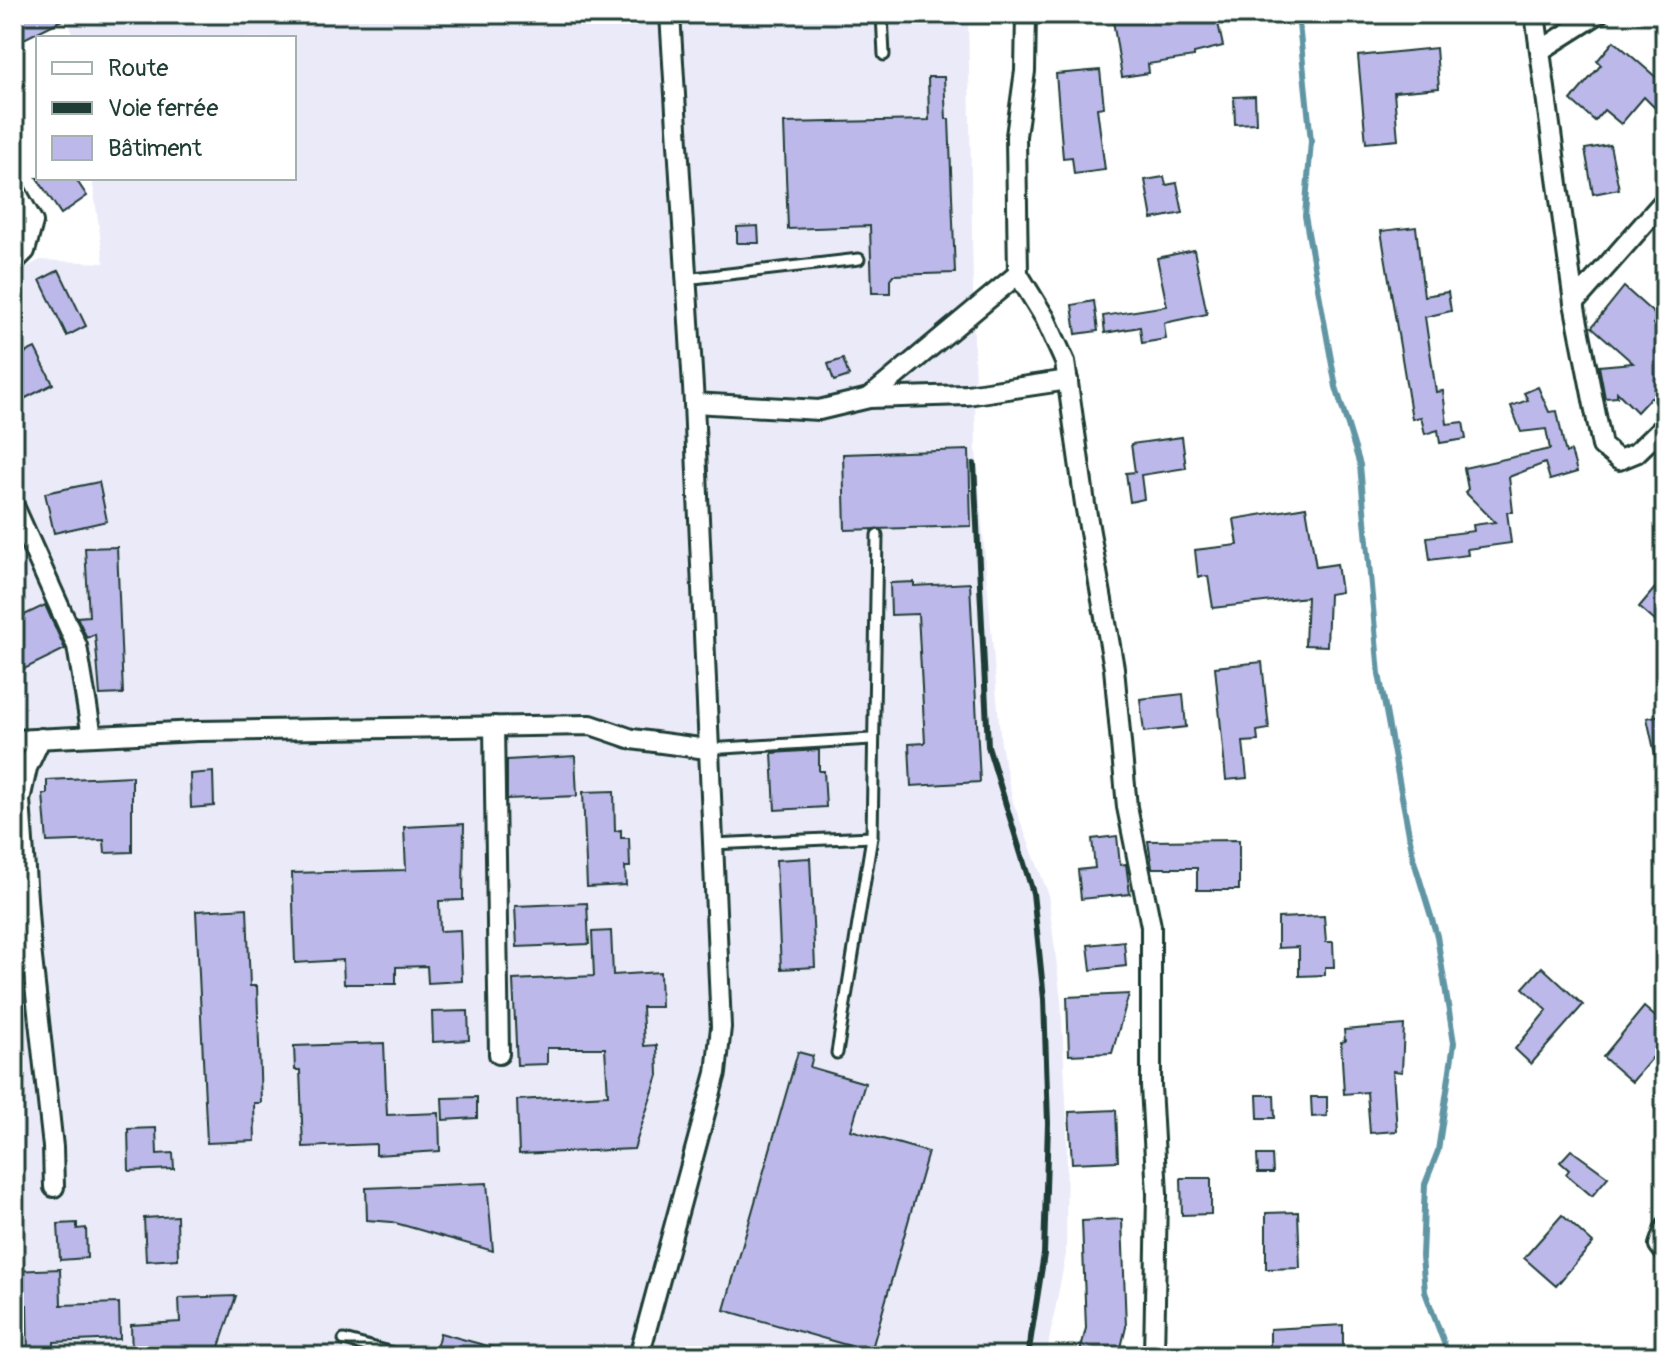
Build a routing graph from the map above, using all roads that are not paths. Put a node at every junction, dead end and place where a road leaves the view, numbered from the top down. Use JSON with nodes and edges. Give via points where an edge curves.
{"nodes":[{"id":1,"x":670,"y":14,"type":"edge"},
{"id":2,"x":882,"y":14,"type":"edge"},
{"id":3,"x":1026,"y":14,"type":"edge"},
{"id":4,"x":1535,"y":14,"type":"edge"},
{"id":5,"x":1598,"y":14,"type":"edge"},
{"id":6,"x":1541,"y":50,"type":"junction"},
{"id":7,"x":884,"y":55,"type":"dead end"},
{"id":8,"x":14,"y":188,"type":"edge"},
{"id":9,"x":1665,"y":200,"type":"edge"},
{"id":10,"x":859,"y":259,"type":"dead end"},
{"id":11,"x":14,"y":262,"type":"edge"},
{"id":12,"x":1018,"y":274,"type":"junction"},
{"id":13,"x":685,"y":279,"type":"junction"},
{"id":14,"x":1574,"y":303,"type":"junction"},
{"id":15,"x":1068,"y":380,"type":"junction"},
{"id":16,"x":869,"y":398,"type":"junction"},
{"id":17,"x":694,"y":403,"type":"junction"},
{"id":18,"x":1665,"y":425,"type":"edge"},
{"id":19,"x":14,"y":506,"type":"edge"},
{"id":20,"x":877,"y":535,"type":"dead end"},
{"id":21,"x":494,"y":726,"type":"junction"},
{"id":22,"x":92,"y":736,"type":"junction"},
{"id":23,"x":41,"y":738,"type":"junction"},
{"id":24,"x":871,"y":739,"type":"junction"},
{"id":25,"x":14,"y":740,"type":"edge"},
{"id":26,"x":707,"y":749,"type":"junction"},
{"id":27,"x":872,"y":837,"type":"junction"},
{"id":28,"x":711,"y":844,"type":"junction"},
{"id":29,"x":837,"y":1053,"type":"dead end"},
{"id":30,"x":499,"y":1054,"type":"dead end"},
{"id":31,"x":54,"y":1187,"type":"dead end"},
{"id":32,"x":1665,"y":1228,"type":"edge"},
{"id":33,"x":1665,"y":1253,"type":"edge"},
{"id":34,"x":344,"y":1340,"type":"dead end"},
{"id":35,"x":404,"y":1356,"type":"edge"},
{"id":36,"x":639,"y":1356,"type":"edge"},
{"id":37,"x":1154,"y":1356,"type":"edge"}],
"edges":[{"from":1,"to":13,"type":"street"},
{"from":2,"to":7,"type":"lane"},
{"from":3,"to":12,"type":"street","via":[[1016,136]]},
{"from":4,"to":6,"type":"street"},
{"from":5,"to":6,"type":"street"},
{"from":6,"to":14,"type":"street"},
{"from":8,"to":11,"type":"street","via":[[33,222],[25,251]]},
{"from":9,"to":14,"type":"street"},
{"from":10,"to":13,"type":"lane"},
{"from":12,"to":15,"type":"street","via":[[1045,318]]},
{"from":12,"to":16,"type":"street"},
{"from":13,"to":17,"type":"street"},
{"from":14,"to":18,"type":"street","via":[[1602,446],[1619,460],[1636,453]]},
{"from":15,"to":16,"type":"street","via":[[967,395]]},
{"from":15,"to":37,"type":"street","via":[[1114,668],[1127,807],[1151,926],[1157,1194]]},
{"from":16,"to":17,"type":"street","via":[[819,410]]},
{"from":17,"to":26,"type":"street"},
{"from":19,"to":22,"type":"street","via":[[77,646]]},
{"from":20,"to":24,"type":"lane"},
{"from":21,"to":22,"type":"street"},
{"from":21,"to":26,"type":"street","via":[[591,725],[632,739]]},
{"from":21,"to":30,"type":"street"},
{"from":22,"to":23,"type":"street"},
{"from":23,"to":25,"type":"street"},
{"from":23,"to":31,"type":"street","via":[[20,800]]},
{"from":24,"to":26,"type":"lane"},
{"from":24,"to":27,"type":"lane"},
{"from":26,"to":28,"type":"street"},
{"from":27,"to":28,"type":"lane"},
{"from":27,"to":29,"type":"lane"},
{"from":28,"to":36,"type":"street","via":[[721,1027],[716,1073]]},
{"from":32,"to":33,"type":"street","via":[[1659,1245]]},
{"from":34,"to":35,"type":"lane"}]}
